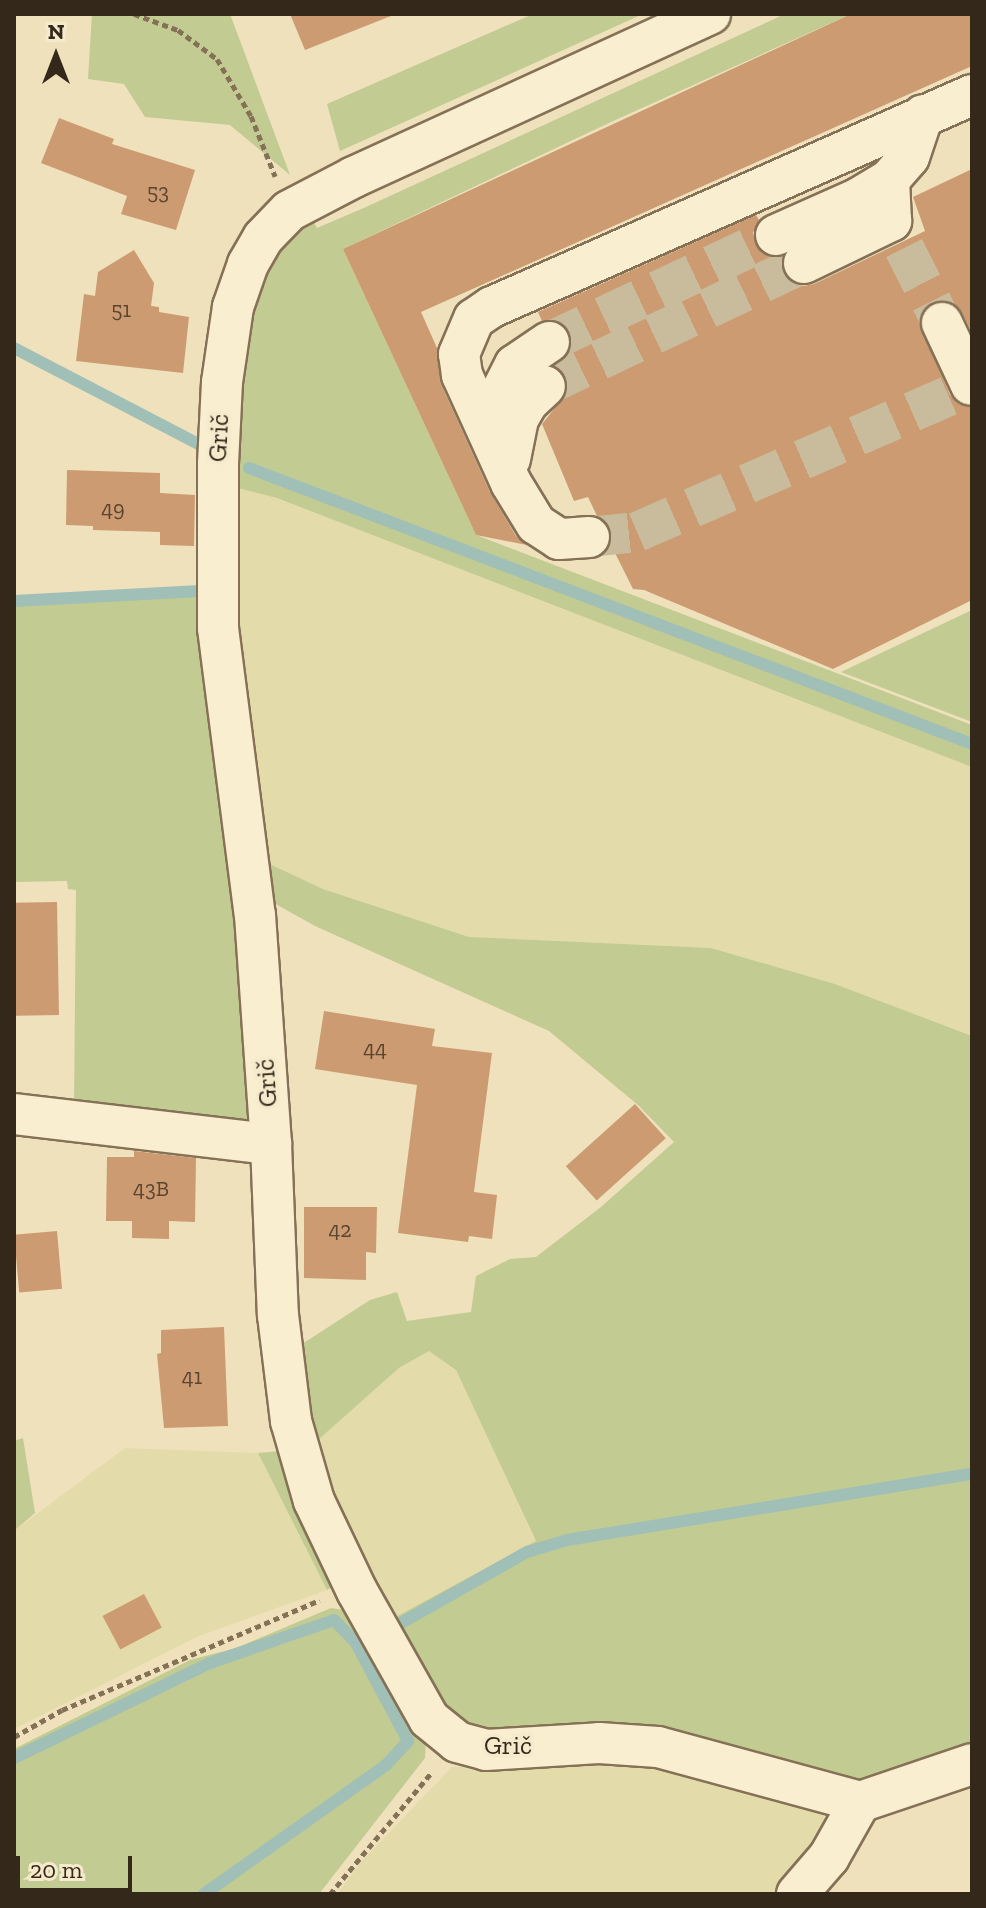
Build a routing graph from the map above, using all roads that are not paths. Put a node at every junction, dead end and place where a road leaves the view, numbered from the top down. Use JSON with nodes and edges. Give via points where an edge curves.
{"nodes":[{"id":1,"x":710,"y":14,"type":"edge"},
{"id":2,"x":972,"y":95,"type":"edge"},
{"id":3,"x":923,"y":115,"type":"junction"},
{"id":4,"x":889,"y":180,"type":"junction"},
{"id":5,"x":776,"y":235,"type":"tunnel mouth"},
{"id":6,"x":804,"y":263,"type":"tunnel mouth"},
{"id":7,"x":942,"y":323,"type":"tunnel mouth"},
{"id":8,"x":549,"y":342,"type":"tunnel mouth"},
{"id":9,"x":545,"y":386,"type":"tunnel mouth"},
{"id":10,"x":965,"y":389,"type":"edge"},
{"id":11,"x":491,"y":433,"type":"junction"},
{"id":12,"x":511,"y":483,"type":"junction"},
{"id":13,"x":589,"y":537,"type":"tunnel mouth"},
{"id":14,"x":14,"y":1114,"type":"edge"},
{"id":15,"x":271,"y":1144,"type":"junction"},
{"id":16,"x":972,"y":1764,"type":"edge"},
{"id":17,"x":860,"y":1802,"type":"junction"},
{"id":18,"x":797,"y":1894,"type":"edge"}],
"edges":[{"from":1,"to":15,"type":"street","name":"Grič","via":[[289,211],[263,238],[248,264],[233,307],[222,382],[218,628],[255,915]]},
{"from":2,"to":3,"type":"street"},
{"from":3,"to":4,"type":"street","via":[[909,157]]},
{"from":3,"to":11,"type":"street","via":[[474,319],[459,354],[462,375]]},
{"from":4,"to":5,"type":"street"},
{"from":4,"to":6,"type":"street","via":[[898,234]]},
{"from":7,"to":10,"type":"street"},
{"from":8,"to":11,"type":"street","via":[[515,365],[497,400]]},
{"from":9,"to":12,"type":"street","via":[[518,419],[510,455]]},
{"from":11,"to":12,"type":"street"},
{"from":12,"to":13,"type":"street","via":[[536,524],[559,539]]},
{"from":14,"to":15,"type":"street","name":"Grič"},
{"from":15,"to":17,"type":"street","name":"Grič","via":[[278,1315],[291,1421],[314,1501],[429,1719],[457,1742],[486,1750],[599,1743],[658,1747]]},
{"from":16,"to":17,"type":"street"},
{"from":17,"to":18,"type":"street","via":[[829,1857]]}]}
